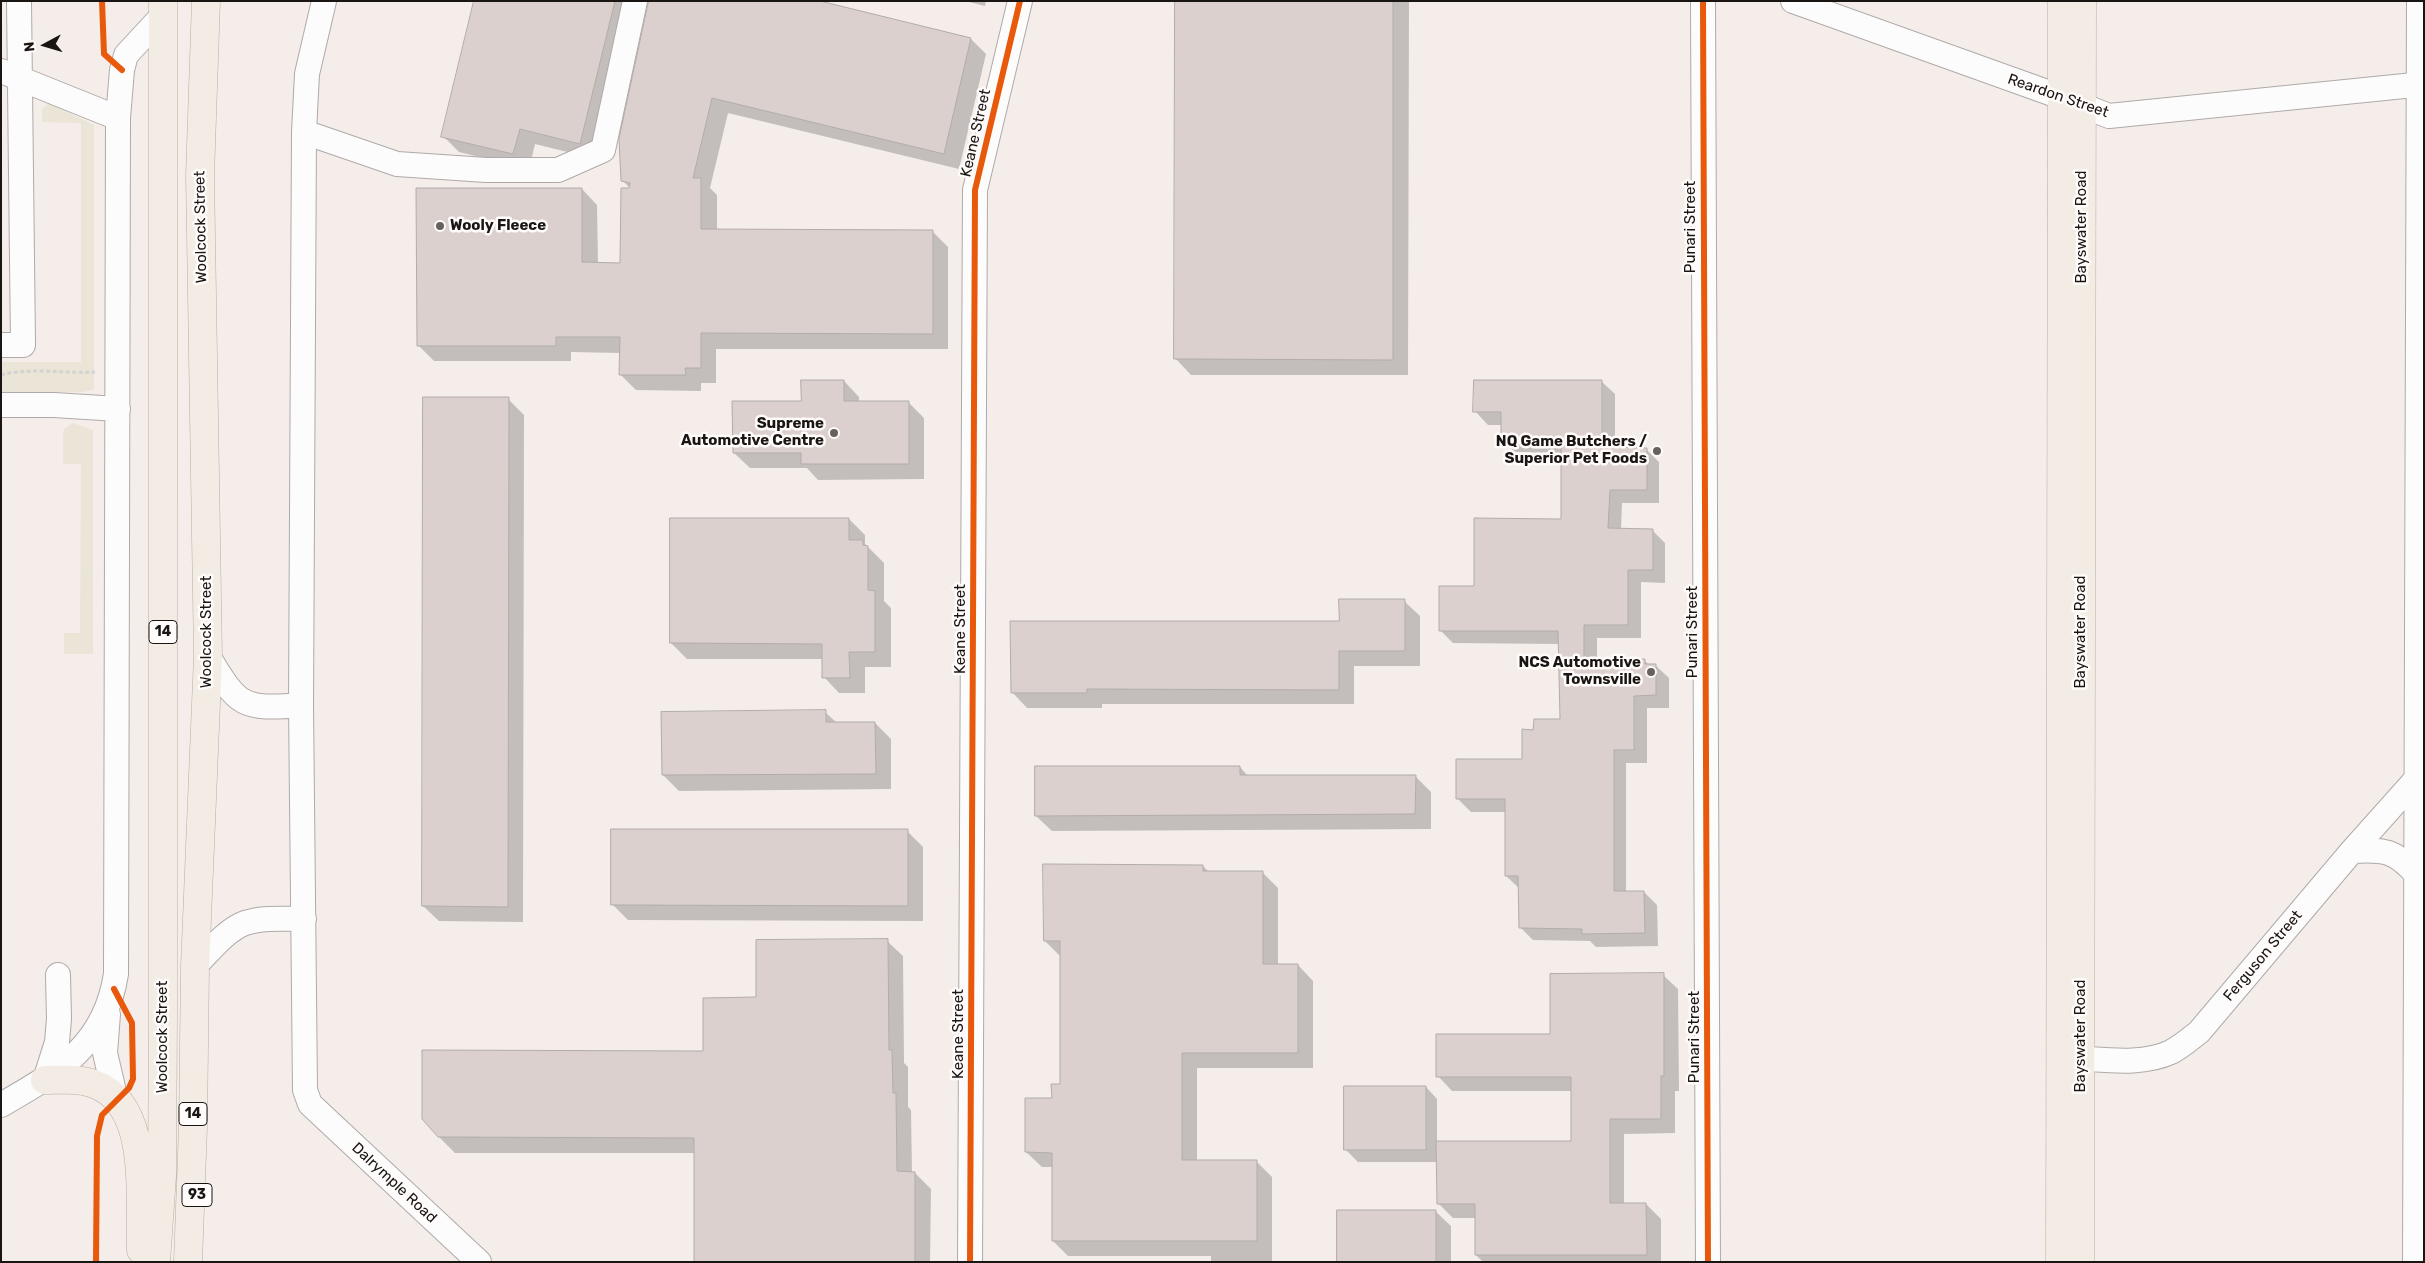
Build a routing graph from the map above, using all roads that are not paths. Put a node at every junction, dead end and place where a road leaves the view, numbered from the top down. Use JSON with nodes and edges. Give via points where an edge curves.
{"nodes":[{"id":1,"x":19,"y":1,"type":"edge"},
{"id":2,"x":206,"y":1,"type":"edge"},
{"id":3,"x":324,"y":1,"type":"edge"},
{"id":4,"x":635,"y":1,"type":"edge"},
{"id":5,"x":1020,"y":1,"type":"edge"},
{"id":6,"x":1703,"y":1,"type":"edge"},
{"id":7,"x":1793,"y":1,"type":"edge"},
{"id":8,"x":2062,"y":1,"type":"edge"},
{"id":9,"x":2082,"y":1,"type":"edge"},
{"id":10,"x":2419,"y":1,"type":"edge"},
{"id":11,"x":163,"y":8,"type":"edge"},
{"id":12,"x":10,"y":75,"type":"edge"},
{"id":13,"x":2422,"y":84,"type":"edge"},
{"id":14,"x":2072,"y":101,"type":"junction"},
{"id":15,"x":118,"y":118,"type":"junction"},
{"id":16,"x":304,"y":132,"type":"junction"},
{"id":17,"x":1,"y":345,"type":"edge"},
{"id":18,"x":1,"y":405,"type":"edge"},
{"id":19,"x":118,"y":409,"type":"junction"},
{"id":20,"x":2420,"y":633,"type":"edge"},
{"id":21,"x":208,"y":656,"type":"junction"},
{"id":22,"x":301,"y":705,"type":"junction"},
{"id":23,"x":2420,"y":776,"type":"edge"},
{"id":24,"x":2352,"y":851,"type":"junction"},
{"id":25,"x":2417,"y":875,"type":"junction"},
{"id":26,"x":304,"y":919,"type":"junction"},
{"id":27,"x":195,"y":966,"type":"junction"},
{"id":28,"x":58,"y":975,"type":"dead end"},
{"id":29,"x":108,"y":1007,"type":"junction"},
{"id":30,"x":2070,"y":1058,"type":"junction"},
{"id":31,"x":45,"y":1080,"type":"junction"},
{"id":32,"x":114,"y":1096,"type":"junction"},
{"id":33,"x":1,"y":1105,"type":"edge"},
{"id":34,"x":193,"y":1127,"type":"junction"},
{"id":35,"x":142,"y":1262,"type":"edge"},
{"id":36,"x":156,"y":1262,"type":"edge"},
{"id":37,"x":188,"y":1262,"type":"edge"},
{"id":38,"x":202,"y":1262,"type":"edge"},
{"id":39,"x":479,"y":1262,"type":"edge"},
{"id":40,"x":970,"y":1262,"type":"edge"},
{"id":41,"x":1708,"y":1262,"type":"edge"},
{"id":42,"x":2060,"y":1262,"type":"edge"},
{"id":43,"x":2080,"y":1262,"type":"edge"},
{"id":44,"x":2415,"y":1262,"type":"edge"}],
"edges":[{"from":1,"to":12,"type":"street"},
{"from":2,"to":21,"type":"main road","name":"Woolcock Street","number":"14","via":[[200,175]]},
{"from":3,"to":16,"type":"street","via":[[307,74]]},
{"from":4,"to":16,"type":"street","via":[[603,150],[558,170],[486,170],[397,164]]},
{"from":5,"to":40,"type":"street","name":"Keane Street","via":[[975,190]]},
{"from":6,"to":41,"type":"street","name":"Punari Street"},
{"from":7,"to":14,"type":"street","name":"Reardon Street"},
{"from":8,"to":14,"type":"main road","name":"Bayswater Road"},
{"from":9,"to":14,"type":"main road","name":"Bayswater Road"},
{"from":10,"to":13,"type":"street"},
{"from":11,"to":15,"type":"street","via":[[126,55]]},
{"from":11,"to":36,"type":"main road","name":"Woolcock Street","number":"14","via":[[162,1176]]},
{"from":12,"to":15,"type":"street"},
{"from":12,"to":17,"type":"street","via":[[23,345]]},
{"from":13,"to":14,"type":"street","name":"Reardon Street","via":[[2108,116]]},
{"from":13,"to":20,"type":"street"},
{"from":14,"to":30,"type":"main road","name":"Bayswater Road"},
{"from":15,"to":19,"type":"street"},
{"from":16,"to":22,"type":"street"},
{"from":18,"to":19,"type":"street"},
{"from":19,"to":29,"type":"street","via":[[116,974]]},
{"from":20,"to":23,"type":"street"},
{"from":21,"to":22,"type":"street","via":[[228,689],[243,701],[256,706]]},
{"from":21,"to":27,"type":"main road","name":"Woolcock Street","number":"14"},
{"from":22,"to":26,"type":"street"},
{"from":23,"to":24,"type":"street","name":"Ferguson Street"},
{"from":23,"to":25,"type":"street"},
{"from":24,"to":25,"type":"street","via":[[2377,850],[2403,859]]},
{"from":24,"to":30,"type":"street","name":"Ferguson Street","via":[[2199,1032],[2184,1044],[2166,1054],[2143,1060]]},
{"from":25,"to":44,"type":"street"},
{"from":26,"to":27,"type":"street","via":[[244,924],[228,934]]},
{"from":26,"to":39,"type":"street","name":"Dalrymple Road","via":[[305,1090],[310,1104]]},
{"from":27,"to":34,"type":"main road","name":"Woolcock Street","number":"14"},
{"from":28,"to":31,"type":"street","via":[[57,1042]]},
{"from":29,"to":31,"type":"street","via":[[97,1031],[84,1047]]},
{"from":29,"to":32,"type":"street","via":[[105,1053]]},
{"from":30,"to":42,"type":"main road","name":"Bayswater Road"},
{"from":30,"to":43,"type":"main road","name":"Bayswater Road"},
{"from":31,"to":32,"type":"main road","via":[[75,1079],[94,1084]]},
{"from":31,"to":33,"type":"street"},
{"from":32,"to":35,"type":"main road","via":[[133,1130],[138,1150]]},
{"from":34,"to":37,"type":"main road","name":"Woolcock Street","number":"14"},
{"from":34,"to":38,"type":"main road","number":"93"}]}
